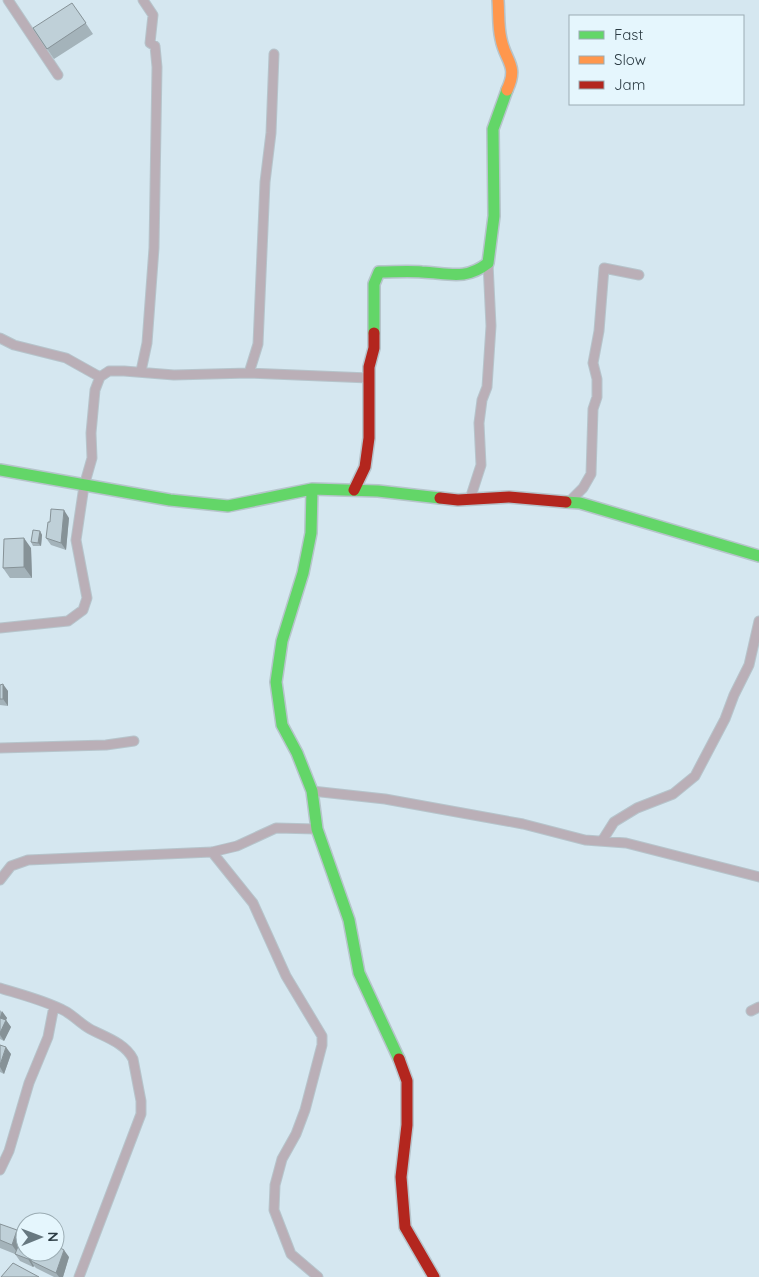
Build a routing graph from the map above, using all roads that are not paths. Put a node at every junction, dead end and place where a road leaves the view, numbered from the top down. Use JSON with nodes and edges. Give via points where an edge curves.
{"nodes":[{"id":1,"x":8,"y":0,"type":"edge"},
{"id":2,"x":143,"y":0,"type":"edge"},
{"id":3,"x":498,"y":0,"type":"edge"},
{"id":4,"x":274,"y":54,"type":"dead end"},
{"id":5,"x":58,"y":75,"type":"dead end"},
{"id":6,"x":488,"y":263,"type":"junction"},
{"id":7,"x":639,"y":275,"type":"dead end"},
{"id":8,"x":0,"y":338,"type":"edge"},
{"id":9,"x":141,"y":371,"type":"junction"},
{"id":10,"x":249,"y":373,"type":"junction"},
{"id":11,"x":100,"y":377,"type":"junction"},
{"id":12,"x":369,"y":378,"type":"junction"},
{"id":13,"x":0,"y":470,"type":"edge"},
{"id":14,"x":84,"y":486,"type":"junction"},
{"id":15,"x":312,"y":489,"type":"junction"},
{"id":16,"x":354,"y":490,"type":"junction"},
{"id":17,"x":470,"y":499,"type":"junction"},
{"id":18,"x":569,"y":502,"type":"junction"},
{"id":19,"x":759,"y":556,"type":"edge"},
{"id":20,"x":759,"y":621,"type":"edge"},
{"id":21,"x":0,"y":628,"type":"edge"},
{"id":22,"x":134,"y":741,"type":"dead end"},
{"id":23,"x":0,"y":748,"type":"edge"},
{"id":24,"x":312,"y":790,"type":"junction"},
{"id":25,"x":317,"y":829,"type":"junction"},
{"id":26,"x":602,"y":841,"type":"junction"},
{"id":27,"x":212,"y":852,"type":"junction"},
{"id":28,"x":759,"y":877,"type":"edge"},
{"id":29,"x":0,"y":880,"type":"edge"},
{"id":30,"x":0,"y":988,"type":"edge"},
{"id":31,"x":54,"y":1006,"type":"junction"},
{"id":32,"x":0,"y":1170,"type":"edge"},
{"id":33,"x":79,"y":1277,"type":"edge"},
{"id":34,"x":318,"y":1277,"type":"edge"},
{"id":35,"x":434,"y":1277,"type":"edge"}],
"edges":[{"from":1,"to":5,"type":"street"},
{"from":2,"to":9,"type":"street","via":[[153,15],[150,43],[155,46],[157,67],[154,248],[147,343]]},
{"from":3,"to":6,"type":"street","via":[[501,40],[513,67],[511,82],[493,129],[494,216]]},
{"from":4,"to":10,"type":"street","via":[[258,344]]},
{"from":6,"to":12,"type":"street","via":[[476,272],[448,276],[423,272],[379,272],[374,284],[374,348]]},
{"from":6,"to":17,"type":"street","via":[[490,326],[487,387],[479,423],[481,465]]},
{"from":7,"to":18,"type":"street","via":[[604,268],[593,363],[597,388],[593,409],[591,474]]},
{"from":8,"to":11,"type":"street","via":[[14,345],[66,358]]},
{"from":9,"to":10,"type":"street","via":[[174,375]]},
{"from":9,"to":11,"type":"street","via":[[109,371]]},
{"from":10,"to":12,"type":"street"},
{"from":11,"to":14,"type":"street","via":[[95,390],[92,458]]},
{"from":12,"to":16,"type":"street","via":[[369,438],[365,467]]},
{"from":13,"to":14,"type":"street"},
{"from":14,"to":15,"type":"street","via":[[228,506]]},
{"from":14,"to":21,"type":"street","via":[[76,540],[87,598],[82,610],[68,620]]},
{"from":15,"to":16,"type":"street"},
{"from":15,"to":24,"type":"street","via":[[311,532],[303,573],[282,641],[276,682],[282,725]]},
{"from":16,"to":17,"type":"street"},
{"from":17,"to":18,"type":"street","via":[[508,497]]},
{"from":18,"to":19,"type":"street"},
{"from":20,"to":26,"type":"street","via":[[750,665],[694,776],[673,794],[637,808],[614,822]]},
{"from":22,"to":23,"type":"street","via":[[106,745]]},
{"from":24,"to":25,"type":"street"},
{"from":24,"to":26,"type":"street","via":[[385,799]]},
{"from":25,"to":27,"type":"street","via":[[276,828],[237,846]]},
{"from":25,"to":35,"type":"street","via":[[348,920],[359,973],[407,1081],[407,1124],[401,1178],[405,1227]]},
{"from":26,"to":28,"type":"street","via":[[626,843]]},
{"from":27,"to":29,"type":"street","via":[[28,860],[11,866]]},
{"from":27,"to":34,"type":"street","via":[[253,903],[286,976],[322,1036],[304,1110],[296,1134],[282,1159],[275,1185],[274,1210],[291,1254]]},
{"from":30,"to":31,"type":"street"},
{"from":31,"to":32,"type":"street","via":[[46,1046]]},
{"from":31,"to":33,"type":"street","via":[[130,1053],[141,1101],[141,1114],[132,1142],[103,1208]]}]}
